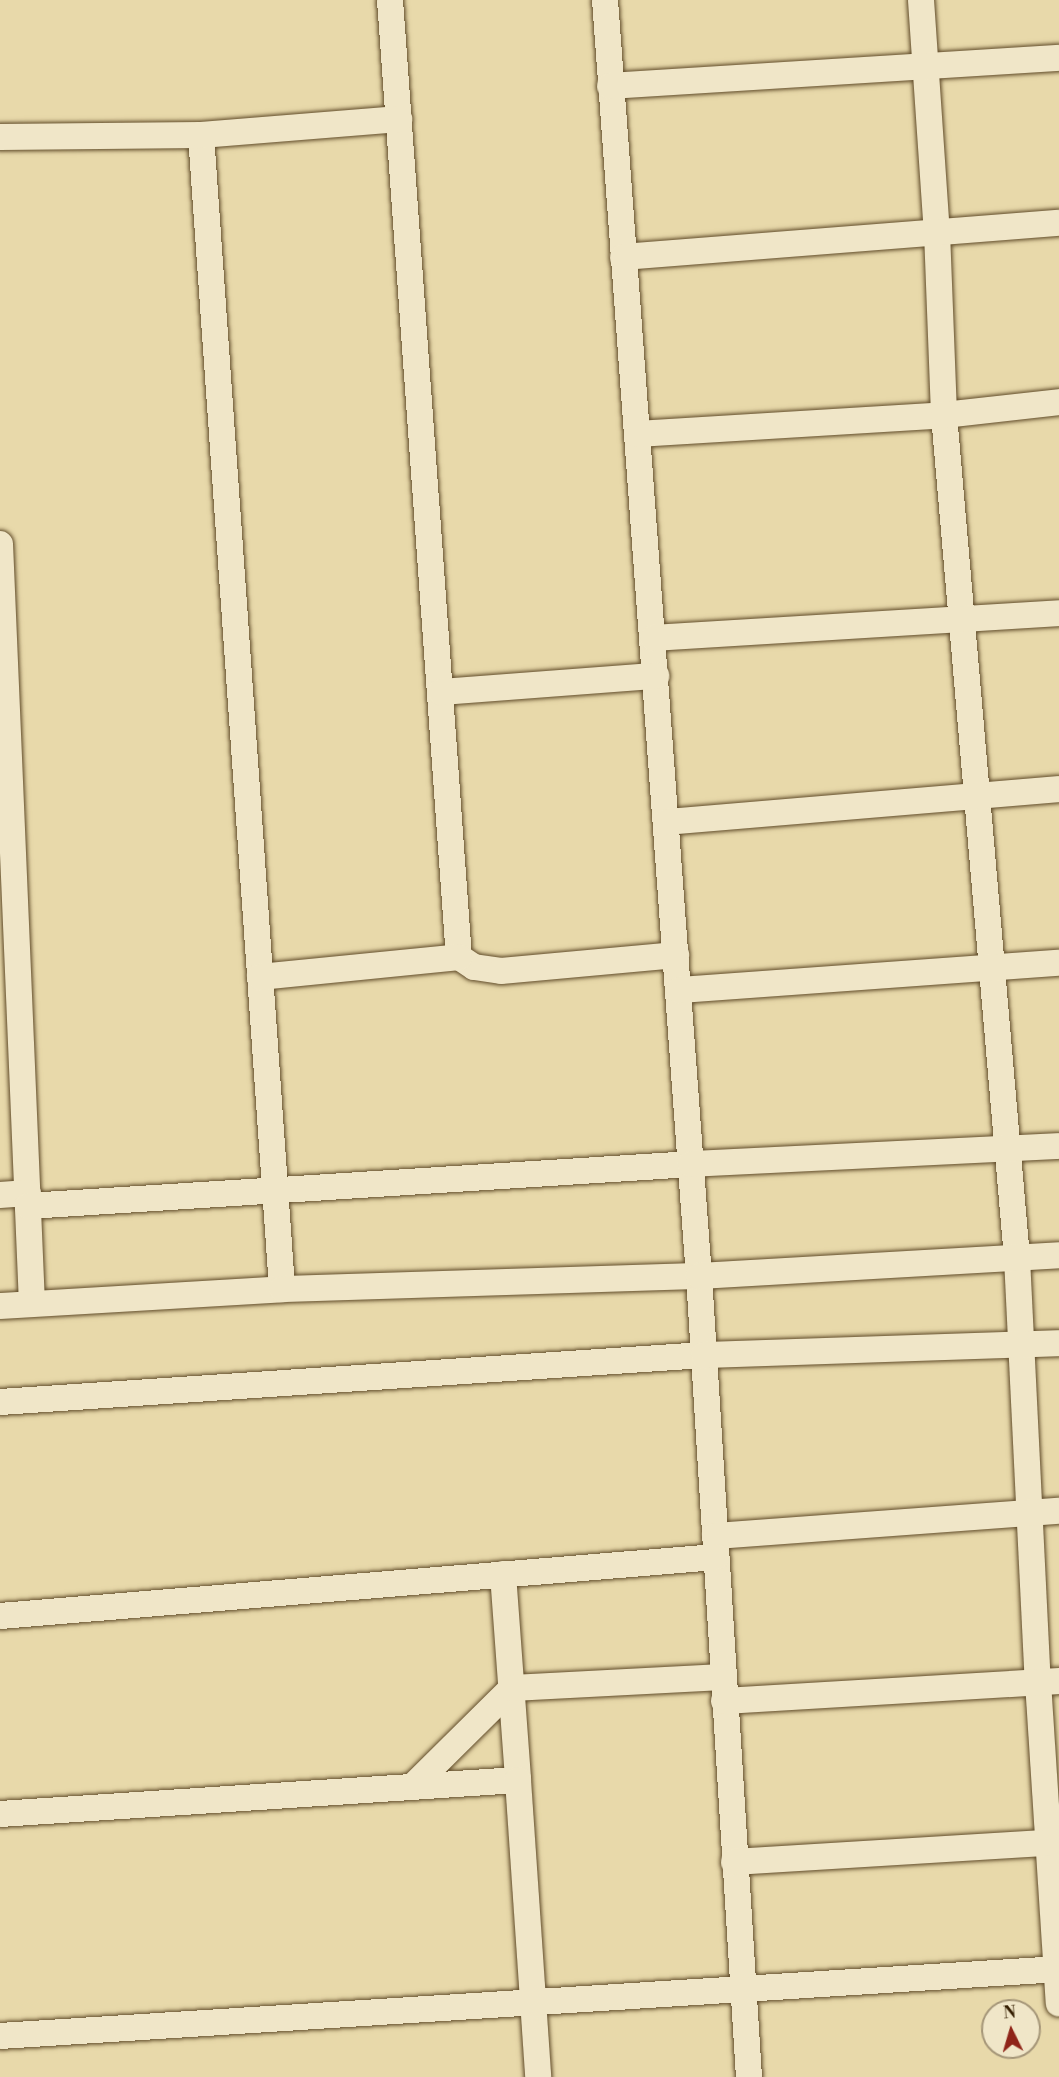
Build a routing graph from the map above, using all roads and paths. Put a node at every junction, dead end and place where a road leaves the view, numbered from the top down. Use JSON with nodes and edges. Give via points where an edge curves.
{"nodes":[{"id":1,"x":390,"y":0,"type":"edge"},
{"id":2,"x":605,"y":0,"type":"edge"},
{"id":3,"x":921,"y":0,"type":"edge"},
{"id":4,"x":1059,"y":58,"type":"edge"},
{"id":5,"x":926,"y":67,"type":"junction"},
{"id":6,"x":610,"y":86,"type":"junction"},
{"id":7,"x":399,"y":119,"type":"junction"},
{"id":8,"x":201,"y":135,"type":"junction"},
{"id":9,"x":0,"y":137,"type":"edge"},
{"id":10,"x":1059,"y":223,"type":"edge"},
{"id":11,"x":937,"y":232,"type":"junction"},
{"id":12,"x":623,"y":257,"type":"junction"},
{"id":13,"x":1059,"y":402,"type":"edge"},
{"id":14,"x":944,"y":415,"type":"junction"},
{"id":15,"x":637,"y":434,"type":"junction"},
{"id":16,"x":0,"y":544,"type":"edge"},
{"id":17,"x":2,"y":592,"type":"edge"},
{"id":18,"x":1059,"y":613,"type":"edge"},
{"id":19,"x":962,"y":617,"type":"junction"},
{"id":20,"x":653,"y":638,"type":"junction"},
{"id":21,"x":656,"y":675,"type":"junction"},
{"id":22,"x":441,"y":692,"type":"junction"},
{"id":23,"x":1059,"y":789,"type":"edge"},
{"id":24,"x":978,"y":795,"type":"junction"},
{"id":25,"x":666,"y":822,"type":"junction"},
{"id":26,"x":676,"y":955,"type":"junction"},
{"id":27,"x":459,"y":957,"type":"junction"},
{"id":28,"x":1059,"y":963,"type":"edge"},
{"id":29,"x":990,"y":969,"type":"junction"},
{"id":30,"x":260,"y":977,"type":"junction"},
{"id":31,"x":679,"y":990,"type":"junction"},
{"id":32,"x":1059,"y":1146,"type":"edge"},
{"id":33,"x":1007,"y":1149,"type":"junction"},
{"id":34,"x":691,"y":1164,"type":"junction"},
{"id":35,"x":275,"y":1189,"type":"junction"},
{"id":36,"x":0,"y":1195,"type":"edge"},
{"id":37,"x":28,"y":1200,"type":"junction"},
{"id":38,"x":1059,"y":1255,"type":"edge"},
{"id":39,"x":1017,"y":1258,"type":"junction"},
{"id":40,"x":699,"y":1276,"type":"junction"},
{"id":41,"x":282,"y":1289,"type":"junction"},
{"id":42,"x":32,"y":1304,"type":"junction"},
{"id":43,"x":0,"y":1306,"type":"edge"},
{"id":44,"x":1059,"y":1343,"type":"edge"},
{"id":45,"x":1021,"y":1346,"type":"junction"},
{"id":46,"x":704,"y":1355,"type":"junction"},
{"id":47,"x":0,"y":1402,"type":"edge"},
{"id":48,"x":1059,"y":1511,"type":"edge"},
{"id":49,"x":1029,"y":1512,"type":"junction"},
{"id":50,"x":716,"y":1546,"type":"junction"},
{"id":51,"x":503,"y":1574,"type":"junction"},
{"id":52,"x":0,"y":1616,"type":"edge"},
{"id":53,"x":1049,"y":1682,"type":"edge"},
{"id":54,"x":512,"y":1688,"type":"junction"},
{"id":55,"x":723,"y":1689,"type":"junction"},
{"id":56,"x":518,"y":1780,"type":"junction"},
{"id":57,"x":412,"y":1787,"type":"junction"},
{"id":58,"x":0,"y":1814,"type":"edge"},
{"id":59,"x":1054,"y":1842,"type":"edge"},
{"id":60,"x":734,"y":1862,"type":"junction"},
{"id":61,"x":1058,"y":1969,"type":"edge"},
{"id":62,"x":742,"y":1989,"type":"junction"},
{"id":63,"x":532,"y":2002,"type":"junction"},
{"id":64,"x":1059,"y":2003,"type":"edge"},
{"id":65,"x":0,"y":2036,"type":"edge"},
{"id":66,"x":538,"y":2077,"type":"edge"},
{"id":67,"x":749,"y":2077,"type":"edge"}],
"edges":[{"from":1,"to":7,"type":"street"},
{"from":2,"to":6,"type":"street"},
{"from":3,"to":5,"type":"street"},
{"from":4,"to":5,"type":"street"},
{"from":5,"to":6,"type":"street"},
{"from":5,"to":11,"type":"street"},
{"from":6,"to":12,"type":"street"},
{"from":7,"to":8,"type":"street"},
{"from":7,"to":22,"type":"street"},
{"from":8,"to":9,"type":"street"},
{"from":8,"to":30,"type":"street"},
{"from":10,"to":11,"type":"street"},
{"from":11,"to":12,"type":"street"},
{"from":11,"to":14,"type":"street"},
{"from":12,"to":15,"type":"street"},
{"from":13,"to":14,"type":"street"},
{"from":14,"to":15,"type":"street"},
{"from":14,"to":19,"type":"street"},
{"from":15,"to":20,"type":"street"},
{"from":16,"to":17,"type":"street"},
{"from":17,"to":37,"type":"street"},
{"from":18,"to":19,"type":"street"},
{"from":19,"to":20,"type":"street"},
{"from":19,"to":24,"type":"street"},
{"from":20,"to":21,"type":"street"},
{"from":21,"to":22,"type":"street"},
{"from":21,"to":25,"type":"street"},
{"from":22,"to":27,"type":"street"},
{"from":23,"to":24,"type":"street"},
{"from":24,"to":25,"type":"street"},
{"from":24,"to":29,"type":"street"},
{"from":25,"to":26,"type":"street"},
{"from":26,"to":27,"type":"street","via":[[501,971],[474,967]]},
{"from":26,"to":31,"type":"street"},
{"from":27,"to":30,"type":"street"},
{"from":28,"to":29,"type":"street"},
{"from":29,"to":31,"type":"street"},
{"from":29,"to":33,"type":"street"},
{"from":30,"to":35,"type":"street"},
{"from":31,"to":34,"type":"street"},
{"from":32,"to":33,"type":"street"},
{"from":33,"to":34,"type":"street"},
{"from":33,"to":39,"type":"street"},
{"from":34,"to":35,"type":"street"},
{"from":34,"to":40,"type":"street"},
{"from":35,"to":37,"type":"street"},
{"from":35,"to":41,"type":"street"},
{"from":36,"to":37,"type":"street"},
{"from":37,"to":42,"type":"street"},
{"from":38,"to":39,"type":"street"},
{"from":39,"to":40,"type":"street"},
{"from":39,"to":45,"type":"street"},
{"from":40,"to":41,"type":"street"},
{"from":40,"to":46,"type":"street"},
{"from":41,"to":42,"type":"street"},
{"from":42,"to":43,"type":"street"},
{"from":44,"to":45,"type":"street"},
{"from":45,"to":46,"type":"street"},
{"from":45,"to":49,"type":"street"},
{"from":46,"to":47,"type":"street"},
{"from":46,"to":50,"type":"street"},
{"from":48,"to":49,"type":"street"},
{"from":49,"to":50,"type":"street"},
{"from":49,"to":53,"type":"street"},
{"from":50,"to":51,"type":"street"},
{"from":50,"to":55,"type":"street"},
{"from":51,"to":52,"type":"street"},
{"from":51,"to":54,"type":"street"},
{"from":53,"to":55,"type":"street"},
{"from":53,"to":59,"type":"street"},
{"from":54,"to":55,"type":"street"},
{"from":54,"to":56,"type":"street"},
{"from":54,"to":57,"type":"street"},
{"from":55,"to":60,"type":"street"},
{"from":56,"to":57,"type":"street"},
{"from":56,"to":63,"type":"street"},
{"from":57,"to":58,"type":"street"},
{"from":59,"to":60,"type":"street"},
{"from":59,"to":61,"type":"street"},
{"from":60,"to":62,"type":"street"},
{"from":61,"to":62,"type":"street"},
{"from":61,"to":64,"type":"street"},
{"from":62,"to":63,"type":"street"},
{"from":62,"to":67,"type":"street"},
{"from":63,"to":65,"type":"street"},
{"from":63,"to":66,"type":"street"}]}
